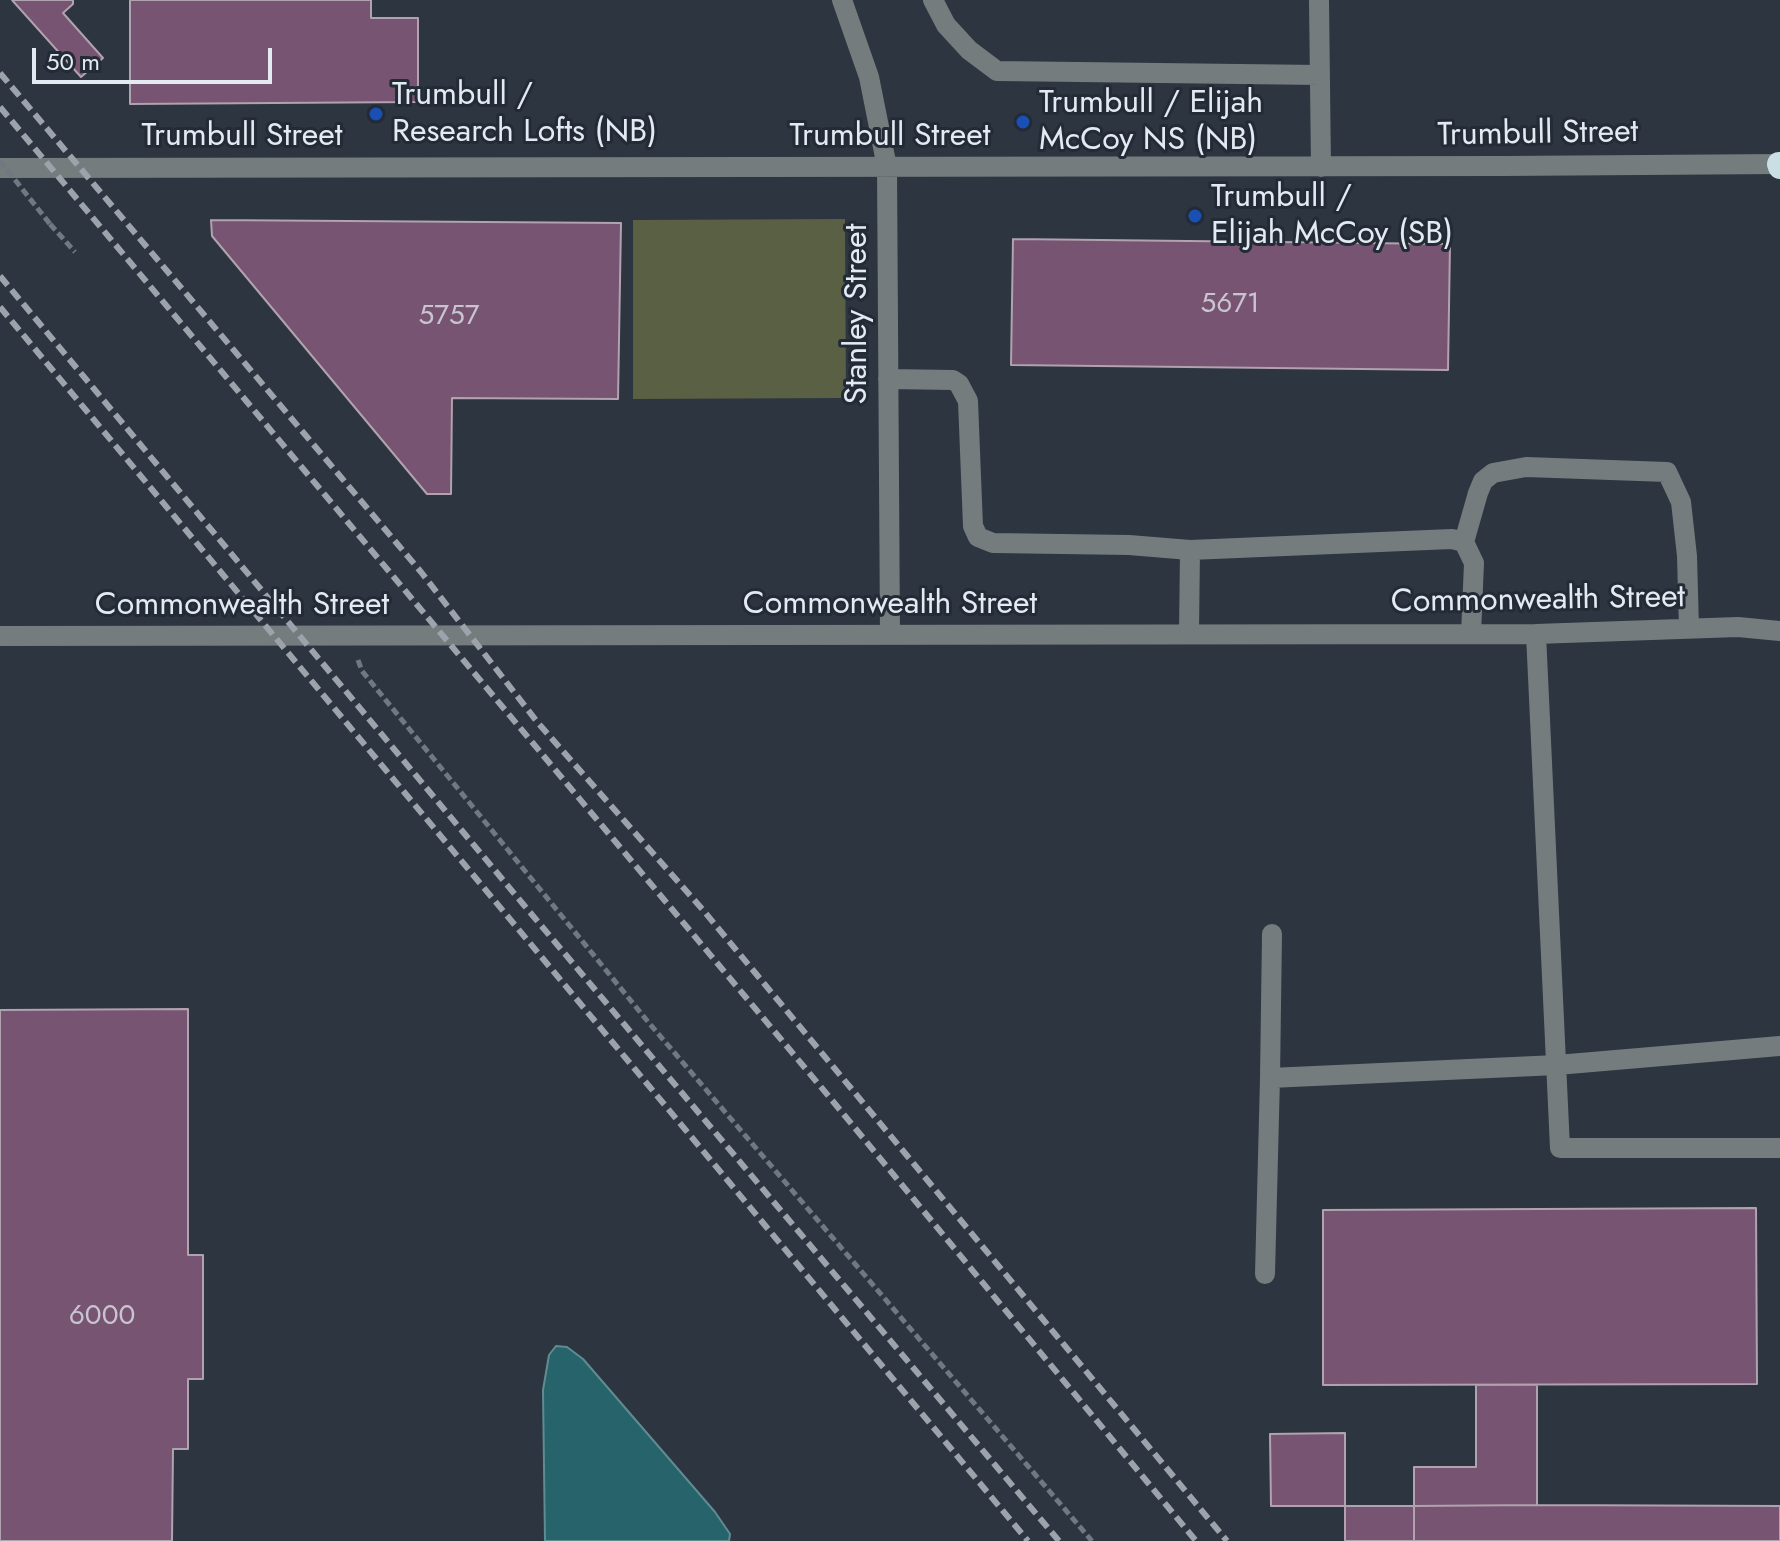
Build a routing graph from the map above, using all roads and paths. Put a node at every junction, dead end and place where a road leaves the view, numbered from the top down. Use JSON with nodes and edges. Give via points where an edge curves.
{"nodes":[{"id":1,"x":842,"y":0,"type":"edge"},
{"id":2,"x":933,"y":0,"type":"edge"},
{"id":3,"x":1319,"y":0,"type":"edge"},
{"id":4,"x":1320,"y":75,"type":"junction"},
{"id":5,"x":0,"y":161,"type":"edge"},
{"id":6,"x":1780,"y":165,"type":"edge"},
{"id":7,"x":887,"y":167,"type":"junction"},
{"id":8,"x":1321,"y":167,"type":"junction"},
{"id":9,"x":0,"y":168,"type":"edge"},
{"id":10,"x":75,"y":252,"type":"dead end"},
{"id":11,"x":888,"y":379,"type":"junction"},
{"id":12,"x":1464,"y":542,"type":"junction"},
{"id":13,"x":1190,"y":550,"type":"junction"},
{"id":14,"x":1689,"y":628,"type":"junction"},
{"id":15,"x":1780,"y":631,"type":"edge"},
{"id":16,"x":1189,"y":634,"type":"junction"},
{"id":17,"x":1471,"y":634,"type":"junction"},
{"id":18,"x":1536,"y":634,"type":"junction"},
{"id":19,"x":890,"y":635,"type":"junction"},
{"id":20,"x":0,"y":636,"type":"edge"},
{"id":21,"x":350,"y":636,"type":"junction"},
{"id":22,"x":1272,"y":934,"type":"dead end"},
{"id":23,"x":1780,"y":1046,"type":"edge"},
{"id":24,"x":1557,"y":1065,"type":"junction"},
{"id":25,"x":1270,"y":1078,"type":"junction"},
{"id":26,"x":1780,"y":1148,"type":"edge"},
{"id":27,"x":1265,"y":1274,"type":"dead end"},
{"id":28,"x":1092,"y":1541,"type":"edge"}],
"edges":[{"from":1,"to":7,"type":"street","name":"Stanley Street","via":[[869,77]]},
{"from":2,"to":4,"type":"street","via":[[946,25],[997,71]]},
{"from":3,"to":4,"type":"street"},
{"from":4,"to":8,"type":"street"},
{"from":5,"to":10,"type":"path","bridge":true},
{"from":6,"to":8,"type":"street","name":"Trumbull Street"},
{"from":7,"to":8,"type":"street","name":"Trumbull Street"},
{"from":7,"to":9,"type":"street","name":"Trumbull Street"},
{"from":7,"to":11,"type":"street","name":"Stanley Street"},
{"from":11,"to":13,"type":"street","via":[[959,384],[968,401],[973,526],[978,537],[993,543]]},
{"from":11,"to":19,"type":"street","name":"Stanley Street"},
{"from":12,"to":13,"type":"street"},
{"from":12,"to":14,"type":"street","via":[[1483,481],[1493,473],[1526,467],[1667,472],[1681,502]]},
{"from":12,"to":17,"type":"street","via":[[1474,563]]},
{"from":13,"to":16,"type":"street"},
{"from":14,"to":15,"type":"street","name":"Commonwealth Street"},
{"from":14,"to":18,"type":"street","name":"Commonwealth Street"},
{"from":16,"to":17,"type":"street","name":"Commonwealth Street"},
{"from":16,"to":19,"type":"street","name":"Commonwealth Street"},
{"from":17,"to":18,"type":"street","name":"Commonwealth Street"},
{"from":18,"to":24,"type":"street"},
{"from":19,"to":21,"type":"street","name":"Commonwealth Street"},
{"from":20,"to":21,"type":"street","name":"Commonwealth Street"},
{"from":21,"to":28,"type":"path","via":[[362,671],[639,1011]]},
{"from":22,"to":25,"type":"street"},
{"from":23,"to":24,"type":"street"},
{"from":24,"to":25,"type":"street"},
{"from":24,"to":26,"type":"street","via":[[1560,1148]]},
{"from":25,"to":27,"type":"street"}]}
